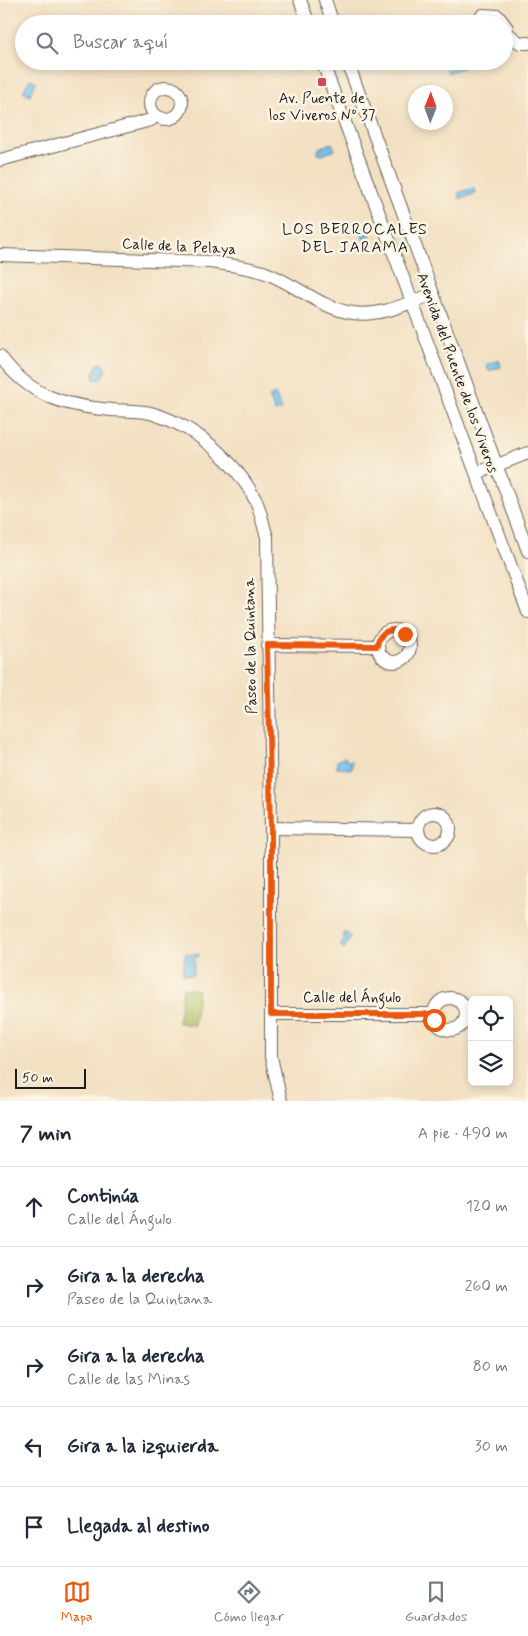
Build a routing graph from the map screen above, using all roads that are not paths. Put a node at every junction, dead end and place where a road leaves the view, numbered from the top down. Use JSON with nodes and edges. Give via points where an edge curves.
{"nodes":[{"id":1,"x":300,"y":0,"type":"edge"},
{"id":2,"x":325,"y":0,"type":"edge"},
{"id":3,"x":306,"y":15,"type":"edge"},
{"id":4,"x":330,"y":15,"type":"edge"},
{"id":5,"x":483,"y":15,"type":"edge"},
{"id":6,"x":495,"y":15,"type":"edge"},
{"id":7,"x":513,"y":39,"type":"edge"},
{"id":8,"x":528,"y":43,"type":"edge"},
{"id":9,"x":325,"y":70,"type":"edge"},
{"id":10,"x":351,"y":70,"type":"edge"},
{"id":11,"x":356,"y":84,"type":"junction"},
{"id":12,"x":334,"y":92,"type":"junction"},
{"id":13,"x":155,"y":115,"type":"dead end"},
{"id":14,"x":0,"y":160,"type":"edge"},
{"id":15,"x":0,"y":256,"type":"edge"},
{"id":16,"x":433,"y":294,"type":"junction"},
{"id":17,"x":414,"y":301,"type":"junction"},
{"id":18,"x":0,"y":356,"type":"edge"},
{"id":19,"x":528,"y":453,"type":"edge"},
{"id":20,"x":496,"y":465,"type":"junction"},
{"id":21,"x":477,"y":473,"type":"junction"},
{"id":22,"x":528,"y":551,"type":"edge"},
{"id":23,"x":528,"y":612,"type":"edge"},
{"id":24,"x":267,"y":645,"type":"junction"},
{"id":25,"x":377,"y":646,"type":"dead end"},
{"id":26,"x":271,"y":828,"type":"junction"},
{"id":27,"x":418,"y":830,"type":"dead end"},
{"id":28,"x":271,"y":1014,"type":"junction"},
{"id":29,"x":433,"y":1014,"type":"dead end"},
{"id":30,"x":281,"y":1101,"type":"edge"}],
"edges":[{"from":1,"to":3,"type":"street"},
{"from":2,"to":4,"type":"street"},
{"from":5,"to":6,"type":"street"},
{"from":7,"to":8,"type":"street"},
{"from":9,"to":12,"type":"street","name":"Avenida del Puente de los Viveros"},
{"from":10,"to":11,"type":"street","name":"Avenida del Puente de los Viveros"},
{"from":11,"to":12,"type":"street"},
{"from":11,"to":16,"type":"street","name":"Avenida del Puente de los Viveros"},
{"from":12,"to":17,"type":"street","name":"Avenida del Puente de los Viveros"},
{"from":13,"to":14,"type":"street","via":[[151,120]]},
{"from":15,"to":17,"type":"street","name":"Calle de la Pelaya","via":[[210,262],[239,266],[267,274],[352,313],[384,312]]},
{"from":16,"to":17,"type":"street","name":"Calle de la Pelaya"},
{"from":16,"to":20,"type":"street","name":"Avenida del Puente de los Viveros"},
{"from":17,"to":21,"type":"street","name":"Avenida del Puente de los Viveros"},
{"from":18,"to":24,"type":"street","name":"Paseo de la Quintana","via":[[10,370],[30,387],[57,401],[152,413],[181,426],[214,448],[237,471],[256,502],[267,537]]},
{"from":19,"to":20,"type":"street"},
{"from":20,"to":21,"type":"street"},
{"from":20,"to":22,"type":"street","name":"Avenida del Puente de los Viveros"},
{"from":21,"to":23,"type":"street","name":"Avenida del Puente de los Viveros"},
{"from":24,"to":25,"type":"street"},
{"from":24,"to":26,"type":"street","name":"Paseo de la Quintana"},
{"from":26,"to":27,"type":"street"},
{"from":26,"to":28,"type":"street","name":"Paseo de la Quintana"},
{"from":28,"to":29,"type":"street","name":"Calle del Ángulo"},
{"from":28,"to":30,"type":"street","name":"Paseo de la Quintana","via":[[271,1058]]}]}
